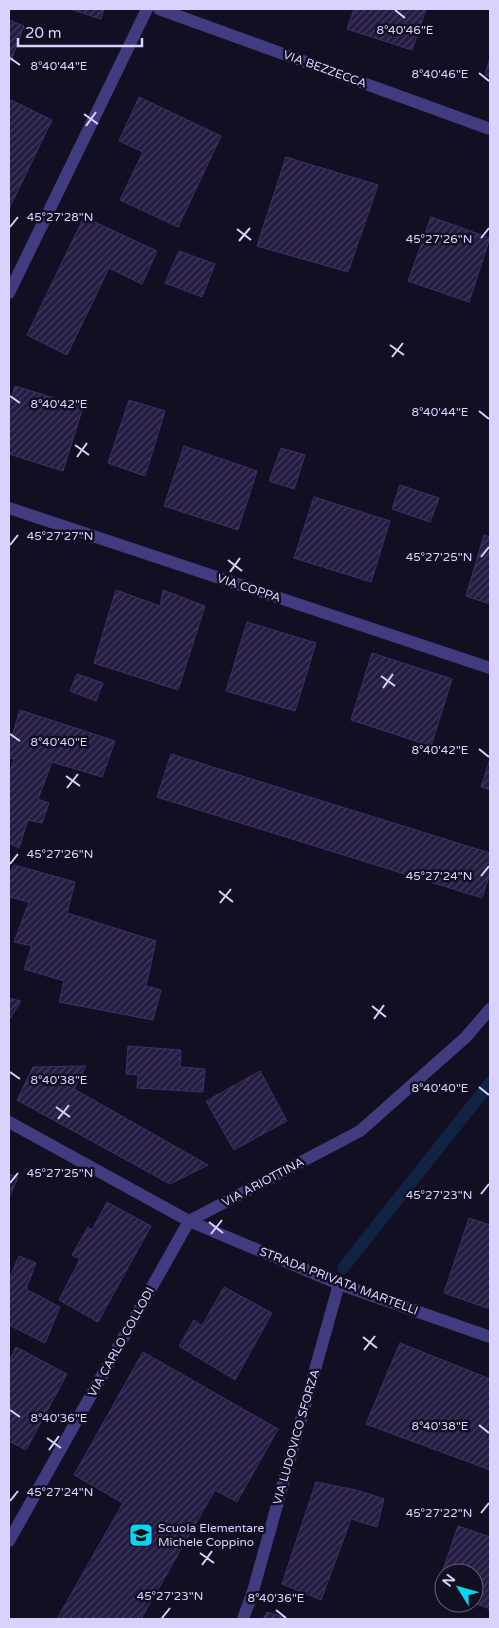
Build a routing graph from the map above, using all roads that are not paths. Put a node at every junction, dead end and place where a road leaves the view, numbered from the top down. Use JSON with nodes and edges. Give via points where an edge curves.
{"nodes":[{"id":1,"x":147,"y":9,"type":"edge"},
{"id":2,"x":159,"y":9,"type":"edge"},
{"id":3,"x":490,"y":129,"type":"edge"},
{"id":4,"x":9,"y":293,"type":"edge"},
{"id":5,"x":9,"y":508,"type":"edge"},
{"id":6,"x":490,"y":668,"type":"edge"},
{"id":7,"x":490,"y":1009,"type":"edge"},
{"id":8,"x":9,"y":1122,"type":"edge"},
{"id":9,"x":189,"y":1221,"type":"junction"},
{"id":10,"x":339,"y":1284,"type":"junction"},
{"id":11,"x":490,"y":1337,"type":"edge"},
{"id":12,"x":9,"y":1541,"type":"edge"},
{"id":13,"x":243,"y":1619,"type":"edge"}],
"edges":[{"from":1,"to":4,"type":"street"},
{"from":2,"to":3,"type":"street","name":"VIA BEZZECCA"},
{"from":5,"to":6,"type":"street","name":"VIA COPPA"},
{"from":7,"to":9,"type":"street","name":"VIA ARIOTTINA","via":[[466,1037],[360,1131]]},
{"from":8,"to":9,"type":"street"},
{"from":9,"to":10,"type":"street","name":"STRADA PRIVATA MARTELLI"},
{"from":9,"to":12,"type":"street","name":"VIA CARLO COLLODI"},
{"from":10,"to":11,"type":"street","name":"STRADA PRIVATA MARTELLI"},
{"from":10,"to":13,"type":"street","name":"VIA LUDOVICO SFORZA"}]}
